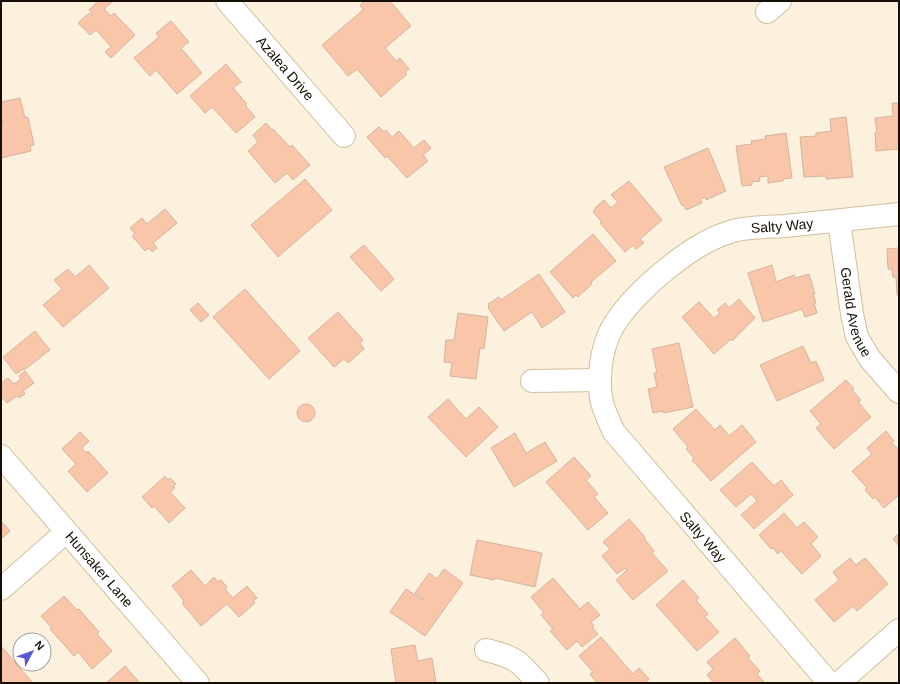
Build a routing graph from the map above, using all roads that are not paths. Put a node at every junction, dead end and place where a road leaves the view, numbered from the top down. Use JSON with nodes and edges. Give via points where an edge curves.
{"nodes":[{"id":1,"x":227,"y":1,"type":"edge"},
{"id":2,"x":344,"y":136,"type":"dead end"},
{"id":3,"x":899,"y":214,"type":"edge"},
{"id":4,"x":839,"y":221,"type":"junction"},
{"id":5,"x":600,"y":380,"type":"junction"},
{"id":6,"x":532,"y":381,"type":"dead end"},
{"id":7,"x":899,"y":392,"type":"edge"},
{"id":8,"x":1,"y":456,"type":"edge"},
{"id":9,"x":66,"y":532,"type":"junction"},
{"id":10,"x":1,"y":589,"type":"edge"},
{"id":11,"x":899,"y":630,"type":"edge"},
{"id":12,"x":486,"y":650,"type":"dead end"},
{"id":13,"x":198,"y":683,"type":"edge"},
{"id":14,"x":538,"y":683,"type":"edge"},
{"id":15,"x":829,"y":683,"type":"edge"},
{"id":16,"x":839,"y":683,"type":"edge"}],
"edges":[{"from":1,"to":2,"type":"street","name":"Azalea Drive"},
{"from":3,"to":4,"type":"street","name":"Salty Way"},
{"from":4,"to":5,"type":"street","name":"Salty Way","via":[[735,230],[689,251],[642,291],[611,330],[601,365]]},
{"from":4,"to":7,"type":"street","name":"Gerald Avenue","via":[[857,337],[870,359]]},
{"from":5,"to":6,"type":"street"},
{"from":5,"to":15,"type":"street","name":"Salty Way","via":[[601,398],[614,432]]},
{"from":8,"to":9,"type":"street","name":"Hunsaker Lane"},
{"from":9,"to":10,"type":"street"},
{"from":9,"to":13,"type":"street","name":"Hunsaker Lane"},
{"from":11,"to":16,"type":"street"},
{"from":12,"to":14,"type":"street","via":[[514,658]]}]}
